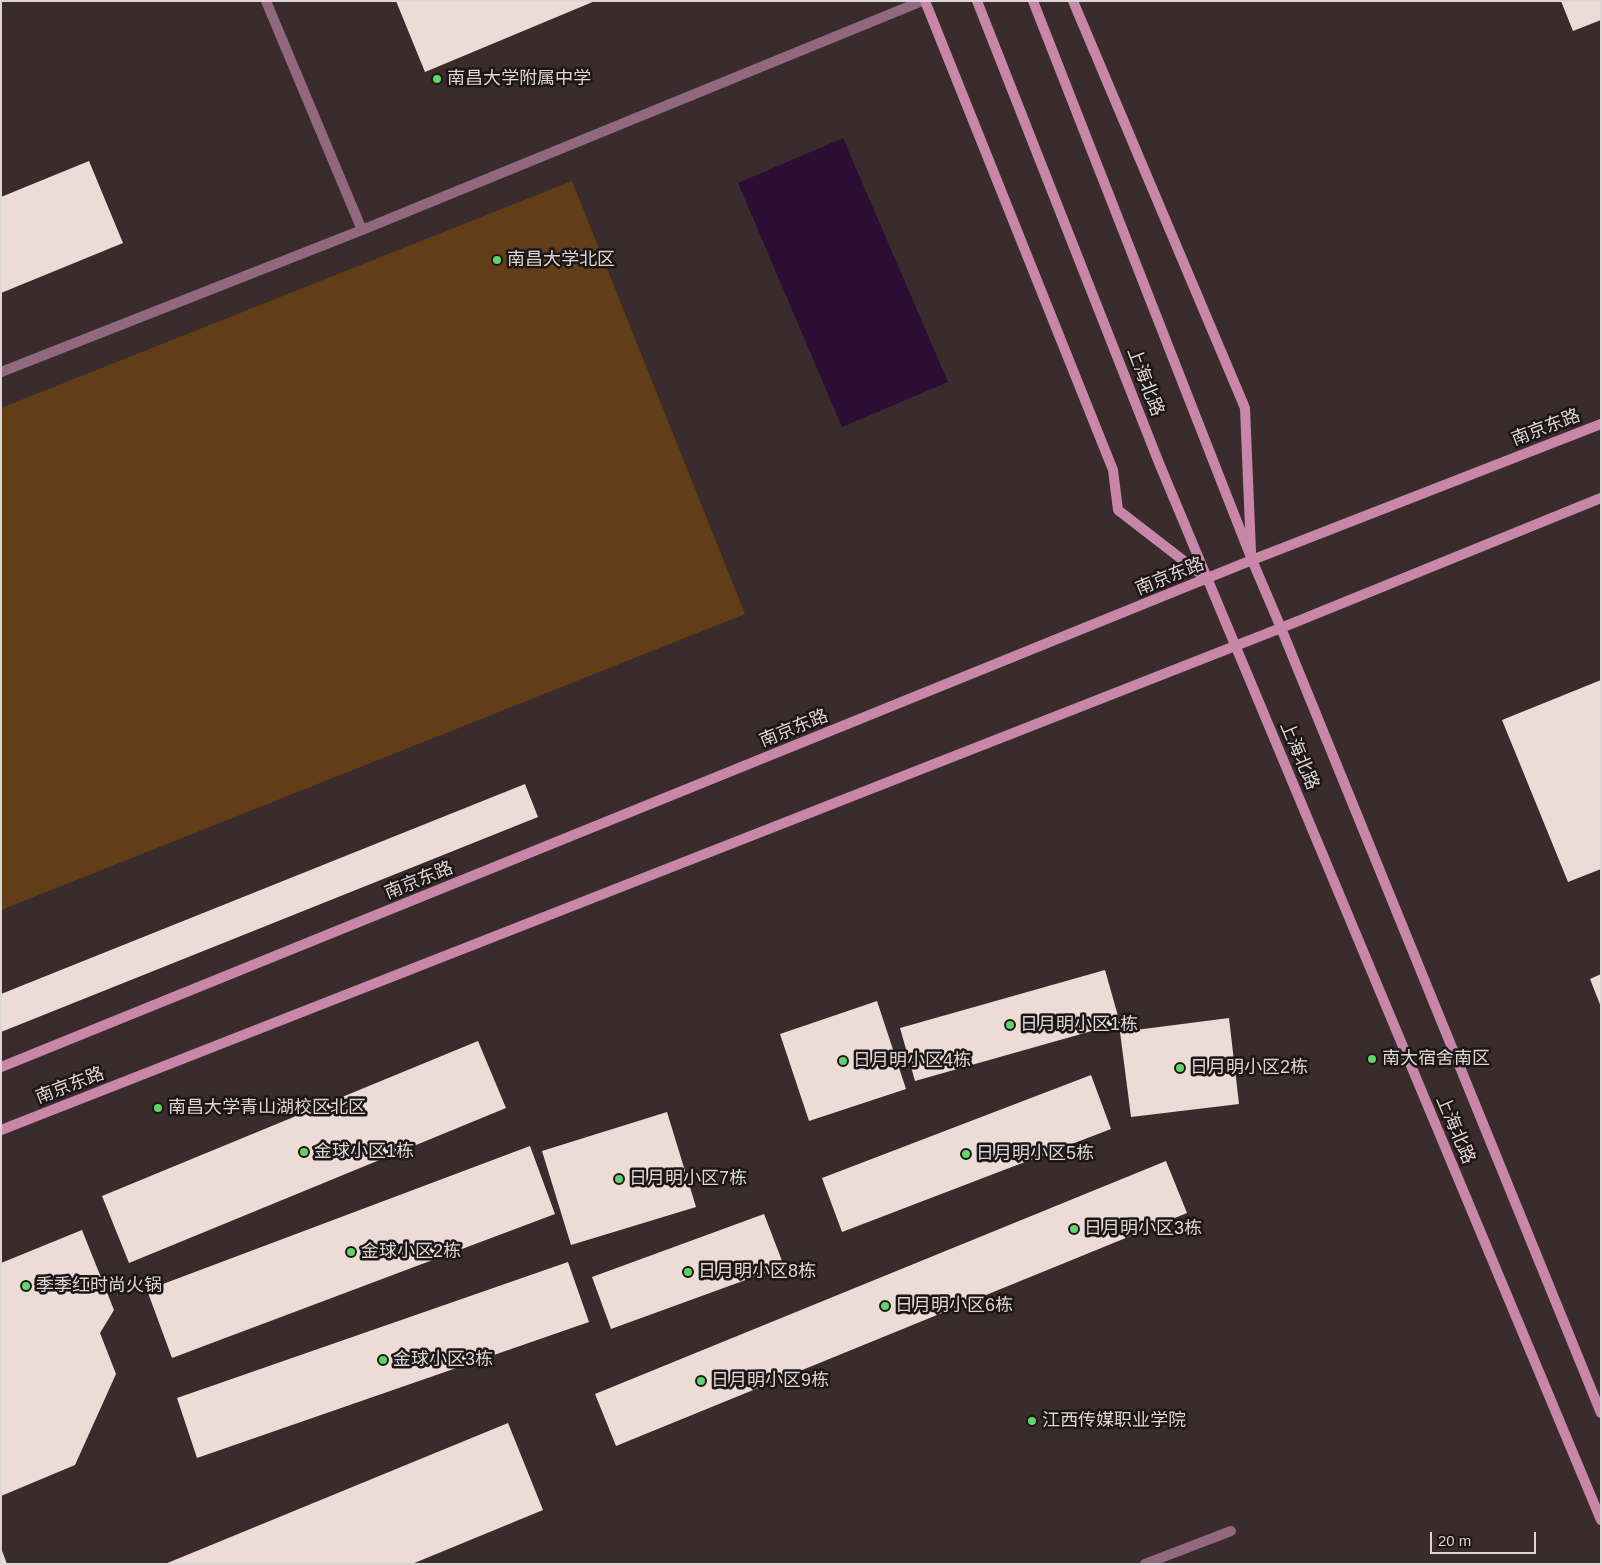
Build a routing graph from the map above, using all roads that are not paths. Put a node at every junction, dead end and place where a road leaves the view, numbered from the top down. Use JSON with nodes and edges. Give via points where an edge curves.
{"nodes":[{"id":1,"x":266,"y":1,"type":"edge"},
{"id":2,"x":924,"y":1,"type":"edge"},
{"id":3,"x":977,"y":1,"type":"edge"},
{"id":4,"x":1033,"y":1,"type":"edge"},
{"id":5,"x":1073,"y":1,"type":"edge"},
{"id":6,"x":362,"y":230,"type":"junction"},
{"id":7,"x":1,"y":372,"type":"edge"},
{"id":8,"x":1601,"y":424,"type":"edge"},
{"id":9,"x":1601,"y":498,"type":"edge"},
{"id":10,"x":1252,"y":560,"type":"junction"},
{"id":11,"x":1207,"y":579,"type":"junction"},
{"id":12,"x":1281,"y":628,"type":"junction"},
{"id":13,"x":1234,"y":646,"type":"junction"},
{"id":14,"x":1,"y":1067,"type":"edge"},
{"id":15,"x":1,"y":1130,"type":"edge"},
{"id":16,"x":1601,"y":1413,"type":"edge"},
{"id":17,"x":1601,"y":1520,"type":"edge"},
{"id":18,"x":1231,"y":1530,"type":"dead end"},
{"id":19,"x":1145,"y":1564,"type":"edge"}],
"edges":[{"from":1,"to":6,"type":"street"},
{"from":2,"to":6,"type":"street"},
{"from":2,"to":11,"type":"main road","via":[[1113,470],[1118,510]]},
{"from":3,"to":11,"type":"main road","name":"上海北路"},
{"from":4,"to":10,"type":"main road","name":"上海北路"},
{"from":5,"to":10,"type":"main road","via":[[1245,408]]},
{"from":6,"to":7,"type":"street"},
{"from":8,"to":10,"type":"main road","name":"南京东路"},
{"from":9,"to":12,"type":"main road","name":"南京东路"},
{"from":10,"to":11,"type":"main road","name":"南京东路"},
{"from":10,"to":12,"type":"main road","name":"上海北路"},
{"from":11,"to":13,"type":"main road","name":"上海北路"},
{"from":11,"to":14,"type":"main road","name":"南京东路"},
{"from":12,"to":13,"type":"main road","name":"南京东路"},
{"from":12,"to":16,"type":"main road","name":"上海北路"},
{"from":13,"to":15,"type":"main road","name":"南京东路"},
{"from":13,"to":17,"type":"main road","name":"上海北路"},
{"from":18,"to":19,"type":"street"}]}
